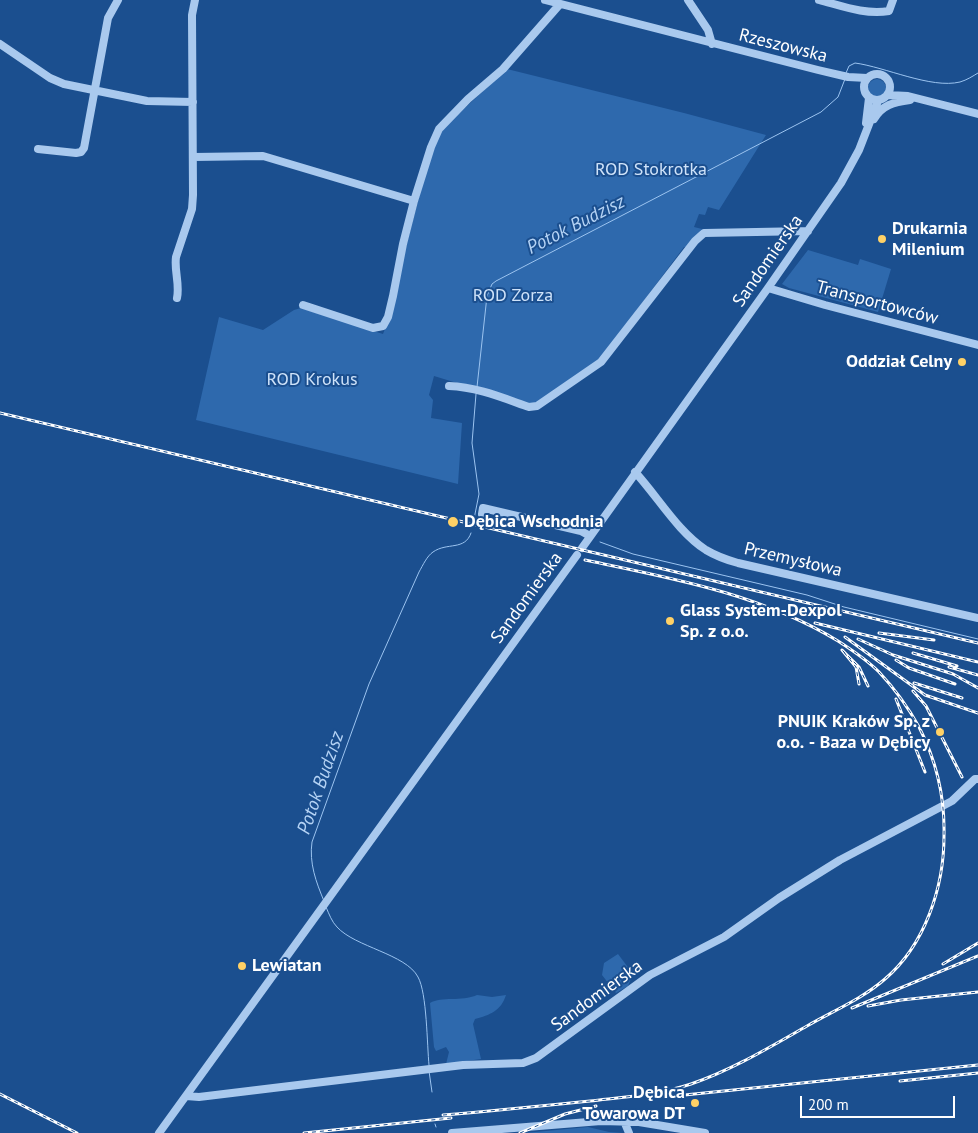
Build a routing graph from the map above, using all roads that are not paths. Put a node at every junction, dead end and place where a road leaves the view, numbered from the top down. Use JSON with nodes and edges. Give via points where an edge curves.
{"nodes":[{"id":1,"x":118,"y":0,"type":"edge"},
{"id":2,"x":195,"y":0,"type":"edge"},
{"id":3,"x":545,"y":0,"type":"edge"},
{"id":4,"x":688,"y":0,"type":"edge"},
{"id":5,"x":818,"y":0,"type":"edge"},
{"id":6,"x":893,"y":0,"type":"edge"},
{"id":7,"x":560,"y":4,"type":"junction"},
{"id":8,"x":0,"y":44,"type":"edge"},
{"id":9,"x":712,"y":44,"type":"junction"},
{"id":10,"x":844,"y":77,"type":"junction"},
{"id":11,"x":867,"y":78,"type":"junction"},
{"id":12,"x":863,"y":88,"type":"junction"},
{"id":13,"x":95,"y":90,"type":"junction"},
{"id":14,"x":889,"y":91,"type":"junction"},
{"id":15,"x":869,"y":98,"type":"junction"},
{"id":16,"x":919,"y":99,"type":"junction"},
{"id":17,"x":878,"y":101,"type":"junction"},
{"id":18,"x":193,"y":102,"type":"junction"},
{"id":19,"x":978,"y":114,"type":"edge"},
{"id":20,"x":865,"y":133,"type":"junction"},
{"id":21,"x":38,"y":149,"type":"dead end"},
{"id":22,"x":194,"y":157,"type":"junction"},
{"id":23,"x":414,"y":201,"type":"junction"},
{"id":24,"x":808,"y":231,"type":"junction"},
{"id":25,"x":768,"y":288,"type":"junction"},
{"id":26,"x":176,"y":298,"type":"dead end"},
{"id":27,"x":303,"y":305,"type":"dead end"},
{"id":28,"x":978,"y":345,"type":"edge"},
{"id":29,"x":449,"y":386,"type":"dead end"},
{"id":30,"x":635,"y":472,"type":"junction"},
{"id":31,"x":482,"y":508,"type":"dead end"},
{"id":32,"x":590,"y":536,"type":"junction"},
{"id":33,"x":582,"y":548,"type":"dead end"},
{"id":34,"x":577,"y":555,"type":"dead end"},
{"id":35,"x":978,"y":618,"type":"edge"},
{"id":36,"x":978,"y":779,"type":"edge"},
{"id":37,"x":186,"y":1096,"type":"junction"},
{"id":38,"x":624,"y":1121,"type":"junction"},
{"id":39,"x":159,"y":1133,"type":"edge"},
{"id":40,"x":452,"y":1133,"type":"edge"},
{"id":41,"x":629,"y":1133,"type":"edge"},
{"id":42,"x":705,"y":1133,"type":"edge"}],
"edges":[{"from":1,"to":13,"type":"street","via":[[108,18]]},
{"from":2,"to":18,"type":"street","via":[[192,15]]},
{"from":3,"to":7,"type":"street","name":"Rzeszowska"},
{"from":4,"to":9,"type":"street","name":"Rzeszowska","via":[[708,30]]},
{"from":5,"to":6,"type":"street","via":[[869,13],[889,11]]},
{"from":7,"to":9,"type":"street","name":"Rzeszowska"},
{"from":7,"to":23,"type":"street","via":[[510,62],[438,129]]},
{"from":8,"to":13,"type":"street","via":[[56,82]]},
{"from":9,"to":10,"type":"street","name":"Rzeszowska"},
{"from":10,"to":11,"type":"street","name":"Rzeszowska"},
{"from":10,"to":12,"type":"street","name":"Rzeszowska"},
{"from":11,"to":12,"type":"street"},
{"from":11,"to":14,"type":"street","via":[[880,74],[888,80]]},
{"from":12,"to":15,"type":"street"},
{"from":13,"to":18,"type":"street","via":[[147,101]]},
{"from":13,"to":21,"type":"street","via":[[81,152]]},
{"from":14,"to":16,"type":"street"},
{"from":14,"to":17,"type":"street"},
{"from":15,"to":17,"type":"street"},
{"from":15,"to":20,"type":"street"},
{"from":16,"to":19,"type":"street"},
{"from":16,"to":20,"type":"street","via":[[889,104],[879,111]]},
{"from":17,"to":20,"type":"street"},
{"from":18,"to":22,"type":"street"},
{"from":20,"to":24,"type":"street","name":"Sandomierska","via":[[841,183]]},
{"from":22,"to":23,"type":"street","via":[[263,156]]},
{"from":22,"to":26,"type":"street","via":[[192,209],[174,265]]},
{"from":23,"to":27,"type":"street","via":[[388,317],[382,326],[373,328]]},
{"from":24,"to":25,"type":"street","name":"Sandomierska"},
{"from":24,"to":29,"type":"street","via":[[704,233],[599,365],[535,407],[477,390]]},
{"from":25,"to":28,"type":"street","name":"Transportowców"},
{"from":25,"to":30,"type":"street","name":"Sandomierska"},
{"from":30,"to":32,"type":"street","name":"Sandomierska"},
{"from":30,"to":35,"type":"street","name":"Przemysłowa","via":[[692,540],[722,558]]},
{"from":31,"to":32,"type":"street","via":[[581,531]]},
{"from":32,"to":33,"type":"street","name":"Sandomierska"},
{"from":34,"to":37,"type":"street","name":"Sandomierska"},
{"from":36,"to":37,"type":"street","name":"Sandomierska","via":[[952,801],[840,860],[724,937],[650,975],[536,1058],[523,1063],[463,1065]]},
{"from":37,"to":39,"type":"street","name":"Sandomierska"},
{"from":38,"to":40,"type":"street"},
{"from":38,"to":41,"type":"street"},
{"from":38,"to":42,"type":"street"}]}
